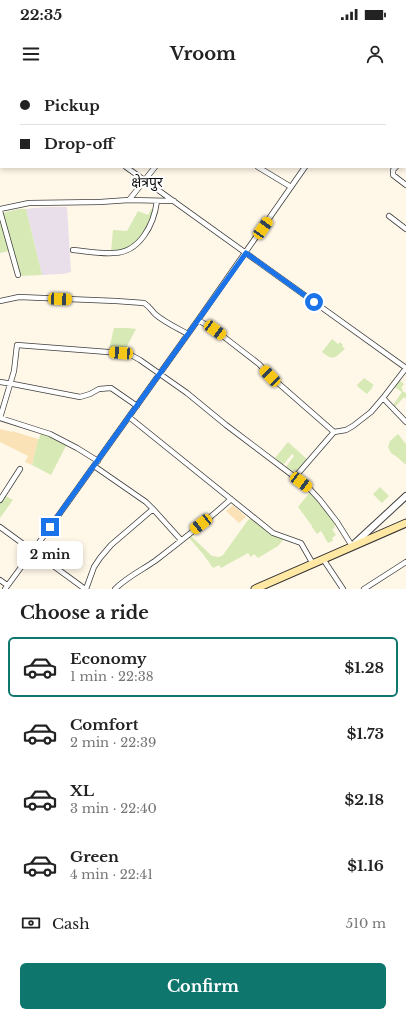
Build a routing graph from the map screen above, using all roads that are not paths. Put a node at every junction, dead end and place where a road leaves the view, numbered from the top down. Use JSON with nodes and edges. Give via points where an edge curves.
{"nodes":[{"id":1,"x":127,"y":168,"type":"edge"},
{"id":2,"x":154,"y":168,"type":"edge"},
{"id":3,"x":260,"y":168,"type":"edge"},
{"id":4,"x":304,"y":168,"type":"edge"},
{"id":5,"x":395,"y":168,"type":"edge"},
{"id":6,"x":145,"y":181,"type":"junction"},
{"id":7,"x":406,"y":185,"type":"edge"},
{"id":8,"x":291,"y":187,"type":"junction"},
{"id":9,"x":129,"y":200,"type":"junction"},
{"id":10,"x":157,"y":201,"type":"junction"},
{"id":11,"x":174,"y":201,"type":"junction"},
{"id":12,"x":0,"y":210,"type":"edge"},
{"id":13,"x":389,"y":216,"type":"dead end"},
{"id":14,"x":406,"y":229,"type":"edge"},
{"id":15,"x":73,"y":250,"type":"dead end"},
{"id":16,"x":246,"y":253,"type":"junction"},
{"id":17,"x":18,"y":275,"type":"dead end"},
{"id":18,"x":0,"y":301,"type":"edge"},
{"id":19,"x":198,"y":320,"type":"junction"},
{"id":20,"x":188,"y":334,"type":"junction"},
{"id":21,"x":406,"y":368,"type":"edge"},
{"id":22,"x":160,"y":373,"type":"junction"},
{"id":23,"x":0,"y":382,"type":"edge"},
{"id":24,"x":10,"y":384,"type":"junction"},
{"id":25,"x":383,"y":398,"type":"junction"},
{"id":26,"x":137,"y":406,"type":"junction"},
{"id":27,"x":129,"y":417,"type":"junction"},
{"id":28,"x":0,"y":418,"type":"edge"},
{"id":29,"x":406,"y":422,"type":"edge"},
{"id":30,"x":334,"y":432,"type":"junction"},
{"id":31,"x":98,"y":461,"type":"junction"},
{"id":32,"x":94,"y":466,"type":"junction"},
{"id":33,"x":20,"y":469,"type":"dead end"},
{"id":34,"x":295,"y":477,"type":"junction"},
{"id":35,"x":406,"y":496,"type":"edge"},
{"id":36,"x":231,"y":499,"type":"junction"},
{"id":37,"x":0,"y":500,"type":"edge"},
{"id":38,"x":153,"y":509,"type":"junction"},
{"id":39,"x":406,"y":523,"type":"edge"},
{"id":40,"x":0,"y":527,"type":"edge"},
{"id":41,"x":181,"y":540,"type":"junction"},
{"id":42,"x":352,"y":546,"type":"junction"},
{"id":43,"x":33,"y":551,"type":"junction"},
{"id":44,"x":323,"y":559,"type":"junction"},
{"id":45,"x":406,"y":562,"type":"edge"},
{"id":46,"x":313,"y":564,"type":"junction"},
{"id":47,"x":0,"y":580,"type":"edge"},
{"id":48,"x":6,"y":587,"type":"edge"},
{"id":49,"x":86,"y":589,"type":"edge"},
{"id":50,"x":115,"y":589,"type":"edge"},
{"id":51,"x":255,"y":589,"type":"edge"},
{"id":52,"x":343,"y":589,"type":"edge"},
{"id":53,"x":364,"y":589,"type":"edge"}],
"edges":[{"from":1,"to":6,"type":"street"},
{"from":2,"to":6,"type":"street"},
{"from":3,"to":8,"type":"street"},
{"from":4,"to":8,"type":"street"},
{"from":5,"to":7,"type":"street","via":[[393,175]]},
{"from":6,"to":9,"type":"street"},
{"from":6,"to":11,"type":"street"},
{"from":8,"to":16,"type":"street"},
{"from":9,"to":10,"type":"street"},
{"from":9,"to":12,"type":"street","via":[[29,203]]},
{"from":10,"to":11,"type":"street"},
{"from":10,"to":15,"type":"street","via":[[145,234],[129,249],[114,253]]},
{"from":11,"to":16,"type":"street"},
{"from":12,"to":17,"type":"street"},
{"from":13,"to":14,"type":"street"},
{"from":16,"to":19,"type":"street"},
{"from":16,"to":21,"type":"street"},
{"from":18,"to":20,"type":"street","via":[[19,297],[144,303],[160,318]]},
{"from":19,"to":20,"type":"street"},
{"from":19,"to":30,"type":"street","via":[[259,364]]},
{"from":20,"to":22,"type":"street"},
{"from":21,"to":25,"type":"street"},
{"from":22,"to":24,"type":"street","via":[[125,353],[17,345]]},
{"from":22,"to":26,"type":"street"},
{"from":22,"to":34,"type":"street"},
{"from":23,"to":24,"type":"street"},
{"from":24,"to":26,"type":"street","via":[[80,397],[99,389],[111,388]]},
{"from":24,"to":28,"type":"street"},
{"from":25,"to":29,"type":"street"},
{"from":25,"to":30,"type":"street","via":[[371,412],[353,426]]},
{"from":26,"to":27,"type":"street"},
{"from":27,"to":31,"type":"street"},
{"from":27,"to":36,"type":"street"},
{"from":28,"to":31,"type":"street","via":[[50,434]]},
{"from":30,"to":34,"type":"street"},
{"from":31,"to":32,"type":"street"},
{"from":32,"to":38,"type":"street"},
{"from":32,"to":43,"type":"street"},
{"from":33,"to":37,"type":"street"},
{"from":34,"to":42,"type":"street","via":[[320,500]]},
{"from":35,"to":42,"type":"street"},
{"from":36,"to":41,"type":"street"},
{"from":36,"to":46,"type":"street","via":[[273,533],[301,543]]},
{"from":38,"to":41,"type":"street"},
{"from":38,"to":49,"type":"street","via":[[111,545],[100,558]]},
{"from":39,"to":42,"type":"main road"},
{"from":40,"to":43,"type":"street"},
{"from":41,"to":50,"type":"street"},
{"from":42,"to":44,"type":"main road"},
{"from":43,"to":48,"type":"street"},
{"from":43,"to":49,"type":"street"},
{"from":44,"to":46,"type":"main road"},
{"from":44,"to":52,"type":"street"},
{"from":45,"to":53,"type":"street"},
{"from":46,"to":51,"type":"main road"},
{"from":47,"to":48,"type":"street"}]}
